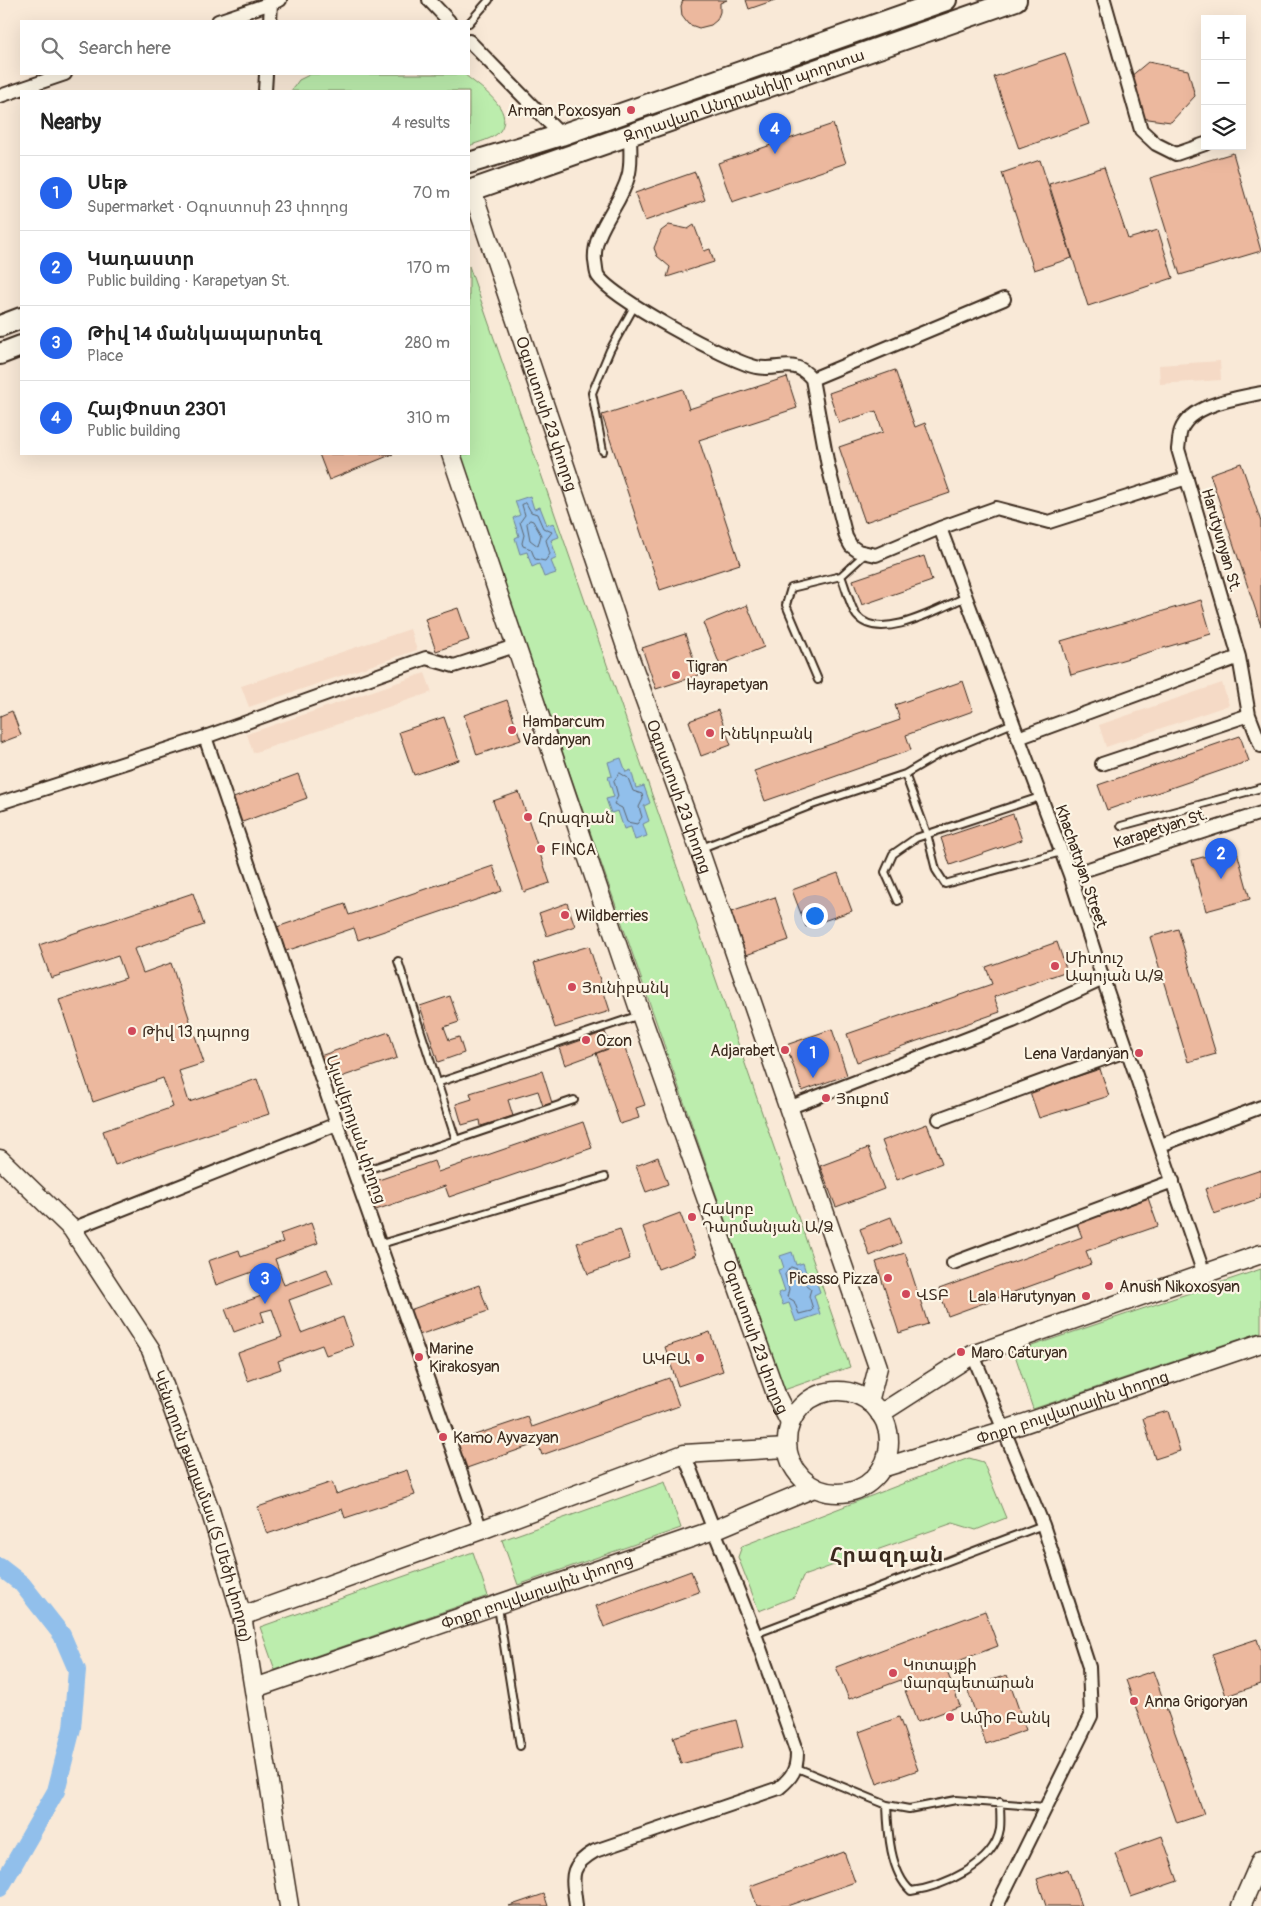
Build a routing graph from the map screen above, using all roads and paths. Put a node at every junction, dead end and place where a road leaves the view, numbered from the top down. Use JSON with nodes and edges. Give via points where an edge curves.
{"nodes":[{"id":1,"x":429,"y":0,"type":"edge"},
{"id":2,"x":490,"y":0,"type":"edge"},
{"id":3,"x":946,"y":0,"type":"edge"},
{"id":4,"x":1016,"y":0,"type":"edge"},
{"id":5,"x":1104,"y":0,"type":"edge"},
{"id":6,"x":276,"y":2,"type":"edge"},
{"id":7,"x":221,"y":20,"type":"edge"},
{"id":8,"x":270,"y":20,"type":"edge"},
{"id":9,"x":448,"y":20,"type":"edge"},
{"id":10,"x":470,"y":22,"type":"edge"},
{"id":11,"x":470,"y":42,"type":"edge"},
{"id":12,"x":62,"y":75,"type":"edge"},
{"id":13,"x":266,"y":75,"type":"edge"},
{"id":14,"x":265,"y":90,"type":"edge"},
{"id":15,"x":0,"y":96,"type":"edge"},
{"id":16,"x":561,"y":135,"type":"junction"},
{"id":17,"x":630,"y":135,"type":"junction"},
{"id":18,"x":1201,"y":145,"type":"edge"},
{"id":19,"x":470,"y":163,"type":"edge"},
{"id":20,"x":470,"y":188,"type":"edge"},
{"id":21,"x":1004,"y":299,"type":"dead end"},
{"id":22,"x":635,"y":305,"type":"junction"},
{"id":23,"x":20,"y":318,"type":"edge"},
{"id":24,"x":0,"y":326,"type":"edge"},
{"id":25,"x":20,"y":346,"type":"edge"},
{"id":26,"x":0,"y":354,"type":"edge"},
{"id":27,"x":812,"y":379,"type":"junction"},
{"id":28,"x":1261,"y":393,"type":"edge"},
{"id":29,"x":603,"y":452,"type":"dead end"},
{"id":30,"x":451,"y":455,"type":"edge"},
{"id":31,"x":1187,"y":478,"type":"junction"},
{"id":32,"x":940,"y":528,"type":"junction"},
{"id":33,"x":865,"y":554,"type":"junction"},
{"id":34,"x":841,"y":576,"type":"junction"},
{"id":35,"x":966,"y":597,"type":"junction"},
{"id":36,"x":515,"y":646,"type":"junction"},
{"id":37,"x":1239,"y":657,"type":"junction"},
{"id":38,"x":818,"y":680,"type":"dead end"},
{"id":39,"x":1249,"y":715,"type":"junction"},
{"id":40,"x":1013,"y":723,"type":"junction"},
{"id":41,"x":205,"y":737,"type":"junction"},
{"id":42,"x":1018,"y":738,"type":"junction"},
{"id":43,"x":1261,"y":746,"type":"edge"},
{"id":44,"x":1102,"y":764,"type":"dead end"},
{"id":45,"x":905,"y":774,"type":"junction"},
{"id":46,"x":1261,"y":788,"type":"edge"},
{"id":47,"x":1040,"y":797,"type":"junction"},
{"id":48,"x":0,"y":803,"type":"edge"},
{"id":49,"x":1196,"y":806,"type":"junction"},
{"id":50,"x":1261,"y":813,"type":"edge"},
{"id":51,"x":1122,"y":826,"type":"dead end"},
{"id":52,"x":1207,"y":830,"type":"junction"},
{"id":53,"x":927,"y":834,"type":"junction"},
{"id":54,"x":699,"y":849,"type":"junction"},
{"id":55,"x":1061,"y":852,"type":"junction"},
{"id":56,"x":1070,"y":875,"type":"junction"},
{"id":57,"x":898,"y":901,"type":"dead end"},
{"id":58,"x":398,"y":961,"type":"dead end"},
{"id":59,"x":1103,"y":979,"type":"junction"},
{"id":60,"x":641,"y":1015,"type":"junction"},
{"id":61,"x":1128,"y":1050,"type":"junction"},
{"id":62,"x":437,"y":1083,"type":"junction"},
{"id":63,"x":574,"y":1100,"type":"dead end"},
{"id":64,"x":1261,"y":1107,"type":"edge"},
{"id":65,"x":788,"y":1108,"type":"junction"},
{"id":66,"x":939,"y":1119,"type":"dead end"},
{"id":67,"x":337,"y":1124,"type":"junction"},
{"id":68,"x":456,"y":1140,"type":"junction"},
{"id":69,"x":1161,"y":1144,"type":"junction"},
{"id":70,"x":0,"y":1159,"type":"edge"},
{"id":71,"x":355,"y":1174,"type":"junction"},
{"id":72,"x":605,"y":1176,"type":"dead end"},
{"id":73,"x":1173,"y":1181,"type":"junction"},
{"id":74,"x":72,"y":1229,"type":"junction"},
{"id":75,"x":381,"y":1244,"type":"junction"},
{"id":76,"x":1261,"y":1254,"type":"edge"},
{"id":77,"x":953,"y":1263,"type":"dead end"},
{"id":78,"x":1204,"y":1274,"type":"junction"},
{"id":79,"x":1261,"y":1343,"type":"edge"},
{"id":80,"x":973,"y":1355,"type":"junction"},
{"id":81,"x":874,"y":1408,"type":"junction"},
{"id":82,"x":790,"y":1424,"type":"junction"},
{"id":83,"x":1005,"y":1430,"type":"junction"},
{"id":84,"x":787,"y":1448,"type":"junction"},
{"id":85,"x":684,"y":1454,"type":"junction"},
{"id":86,"x":882,"y":1468,"type":"junction"},
{"id":87,"x":814,"y":1488,"type":"junction"},
{"id":88,"x":1043,"y":1525,"type":"junction"},
{"id":89,"x":481,"y":1530,"type":"junction"},
{"id":90,"x":714,"y":1530,"type":"junction"},
{"id":91,"x":498,"y":1604,"type":"junction"},
{"id":92,"x":242,"y":1616,"type":"junction"},
{"id":93,"x":755,"y":1634,"type":"junction"},
{"id":94,"x":255,"y":1688,"type":"junction"},
{"id":95,"x":520,"y":1746,"type":"dead end"},
{"id":96,"x":797,"y":1768,"type":"junction"},
{"id":97,"x":1000,"y":1802,"type":"junction"},
{"id":98,"x":887,"y":1805,"type":"junction"},
{"id":99,"x":1045,"y":1807,"type":"junction"},
{"id":100,"x":1261,"y":1860,"type":"edge"},
{"id":101,"x":289,"y":1906,"type":"edge"},
{"id":102,"x":576,"y":1906,"type":"edge"},
{"id":103,"x":997,"y":1906,"type":"edge"},
{"id":104,"x":1241,"y":1906,"type":"edge"}],
"edges":[{"from":1,"to":9,"type":"street"},
{"from":2,"to":10,"type":"lane"},
{"from":3,"to":16,"type":"main road","name":"Զորավար Անդրանիկի պողոտա"},
{"from":4,"to":17,"type":"main road","name":"Զորավար Անդրանիկի պողոտա"},
{"from":5,"to":18,"type":"street","via":[[1141,130],[1156,144],[1176,154]]},
{"from":6,"to":7,"type":"street"},
{"from":6,"to":8,"type":"street"},
{"from":11,"to":16,"type":"street"},
{"from":12,"to":15,"type":"street"},
{"from":13,"to":14,"type":"street"},
{"from":16,"to":19,"type":"main road","name":"Զորավար Անդրանիկի պողոտա"},
{"from":17,"to":20,"type":"main road","name":"Զորավար Անդրանիկի պողոտա"},
{"from":17,"to":22,"type":"street","via":[[629,176],[597,244],[595,260],[598,275],[611,290]]},
{"from":20,"to":54,"type":"street","name":"Օգոստոսի 23 փողոց","via":[[628,653]]},
{"from":21,"to":27,"type":"street"},
{"from":22,"to":27,"type":"street","via":[[736,360],[758,367],[794,365]]},
{"from":22,"to":29,"type":"lane","via":[[610,350],[592,393]]},
{"from":23,"to":24,"type":"main road"},
{"from":25,"to":26,"type":"main road"},
{"from":27,"to":33,"type":"street","via":[[828,466],[846,537],[852,546]]},
{"from":28,"to":31,"type":"street","name":"Harutyunyan St.","via":[[1216,403],[1193,415],[1181,429],[1178,449]]},
{"from":30,"to":36,"type":"street","name":"Օգոստոսի 23 փողոց"},
{"from":31,"to":32,"type":"street","via":[[1049,522],[996,508]]},
{"from":31,"to":37,"type":"street","name":"Harutyunyan St."},
{"from":32,"to":33,"type":"street","via":[[876,555]]},
{"from":32,"to":35,"type":"street","name":"Khachatryan Street"},
{"from":33,"to":34,"type":"lane"},
{"from":34,"to":35,"type":"lane","via":[[856,616],[870,624],[895,626]]},
{"from":34,"to":38,"type":"lane","via":[[791,588],[786,605]]},
{"from":35,"to":40,"type":"street","name":"Khachatryan Street"},
{"from":36,"to":41,"type":"street","via":[[454,666],[426,658]]},
{"from":36,"to":60,"type":"street","name":"Օգոստոսի 23 փողոց"},
{"from":37,"to":39,"type":"street","name":"Harutyunyan St."},
{"from":37,"to":42,"type":"street"},
{"from":39,"to":43,"type":"street","name":"Harutyunyan St."},
{"from":39,"to":44,"type":"street"},
{"from":40,"to":42,"type":"street","name":"Khachatryan Street"},
{"from":40,"to":45,"type":"lane","via":[[939,754]]},
{"from":41,"to":48,"type":"street"},
{"from":41,"to":67,"type":"street","name":"Ալավերդյան փողոց"},
{"from":42,"to":47,"type":"street","name":"Khachatryan Street"},
{"from":45,"to":53,"type":"lane"},
{"from":45,"to":54,"type":"lane","via":[[812,805]]},
{"from":46,"to":49,"type":"lane"},
{"from":47,"to":53,"type":"lane"},
{"from":47,"to":55,"type":"street","name":"Khachatryan Street"},
{"from":49,"to":51,"type":"lane"},
{"from":49,"to":52,"type":"lane"},
{"from":50,"to":52,"type":"street","name":"Karapetyan St."},
{"from":52,"to":56,"type":"street","name":"Karapetyan St."},
{"from":53,"to":55,"type":"lane","via":[[936,870],[945,884]]},
{"from":53,"to":57,"type":"lane","via":[[893,854],[884,872]]},
{"from":54,"to":65,"type":"street","name":"Օգոստոսի 23 փողոց"},
{"from":55,"to":56,"type":"street","name":"Khachatryan Street"},
{"from":56,"to":59,"type":"street","name":"Khachatryan Street"},
{"from":58,"to":62,"type":"lane"},
{"from":59,"to":61,"type":"street","name":"Khachatryan Street"},
{"from":59,"to":65,"type":"street","via":[[1013,1021]]},
{"from":60,"to":62,"type":"lane"},
{"from":60,"to":82,"type":"street","name":"Օգոստոսի 23 փողոց","via":[[777,1397]]},
{"from":61,"to":66,"type":"street"},
{"from":61,"to":69,"type":"street","name":"Khachatryan Street"},
{"from":62,"to":68,"type":"lane"},
{"from":63,"to":68,"type":"lane"},
{"from":64,"to":69,"type":"street"},
{"from":65,"to":81,"type":"street","name":"Օգոստոսի 23 փողոց","via":[[878,1367]]},
{"from":67,"to":71,"type":"street","name":"Ալավերդյան փողոց"},
{"from":67,"to":74,"type":"street"},
{"from":68,"to":71,"type":"lane"},
{"from":69,"to":73,"type":"street","name":"Khachatryan Street"},
{"from":70,"to":74,"type":"street","name":"Կենտրոն թաղամաս (Տ Մեծի փողոց)"},
{"from":71,"to":75,"type":"street","name":"Ալավերդյան փողոց"},
{"from":72,"to":75,"type":"lane"},
{"from":73,"to":77,"type":"street"},
{"from":73,"to":78,"type":"street","name":"Khachatryan Street"},
{"from":74,"to":92,"type":"street","name":"Կենտրոն թաղամաս (Տ Մեծի փողոց)","via":[[151,1350],[210,1510]]},
{"from":75,"to":89,"type":"street","name":"Ալավերդյան փողոց"},
{"from":76,"to":78,"type":"street"},
{"from":78,"to":80,"type":"street"},
{"from":79,"to":83,"type":"street","name":"Փոքր բուլվարային փողոց"},
{"from":80,"to":81,"type":"street"},
{"from":80,"to":83,"type":"street"},
{"from":81,"to":82,"type":"street","via":[[851,1393],[831,1392],[812,1398],[797,1411]]},
{"from":81,"to":86,"type":"street","via":[[886,1426],[889,1441]]},
{"from":82,"to":84,"type":"street"},
{"from":83,"to":86,"type":"street","name":"Փոքր բուլվարային փողոց"},
{"from":83,"to":88,"type":"street"},
{"from":84,"to":85,"type":"street"},
{"from":84,"to":87,"type":"street","via":[[796,1471]]},
{"from":85,"to":89,"type":"street"},
{"from":85,"to":90,"type":"street"},
{"from":86,"to":87,"type":"street","via":[[869,1483],[852,1491],[833,1493]]},
{"from":87,"to":90,"type":"street","name":"Փոքր բուլվարային փողոց"},
{"from":88,"to":93,"type":"lane"},
{"from":88,"to":99,"type":"street","via":[[1089,1668],[1092,1695],[1092,1716]]},
{"from":89,"to":92,"type":"street"},
{"from":90,"to":91,"type":"street","name":"Փոքր բուլվարային փողոց"},
{"from":90,"to":93,"type":"street"},
{"from":91,"to":94,"type":"street","name":"Փոքր բուլվարային փողոց"},
{"from":91,"to":95,"type":"lane"},
{"from":92,"to":94,"type":"street","name":"Կենտրոն թաղամաս (Տ Մեծի փողոց)"},
{"from":93,"to":96,"type":"street","via":[[797,1753]]},
{"from":94,"to":101,"type":"street","name":"Կենտրոն թաղամաս (Տ Մեծի փողոց)"},
{"from":96,"to":98,"type":"lane"},
{"from":96,"to":102,"type":"street","via":[[790,1780],[779,1788],[595,1851],[579,1860],[572,1876]]},
{"from":97,"to":98,"type":"lane","via":[[956,1800],[909,1809]]},
{"from":97,"to":98,"type":"lane","via":[[1000,1830],[994,1845],[984,1856],[957,1878],[911,1891],[904,1885],[891,1846]]},
{"from":97,"to":99,"type":"lane"},
{"from":99,"to":103,"type":"street"},
{"from":100,"to":104,"type":"street"}]}
